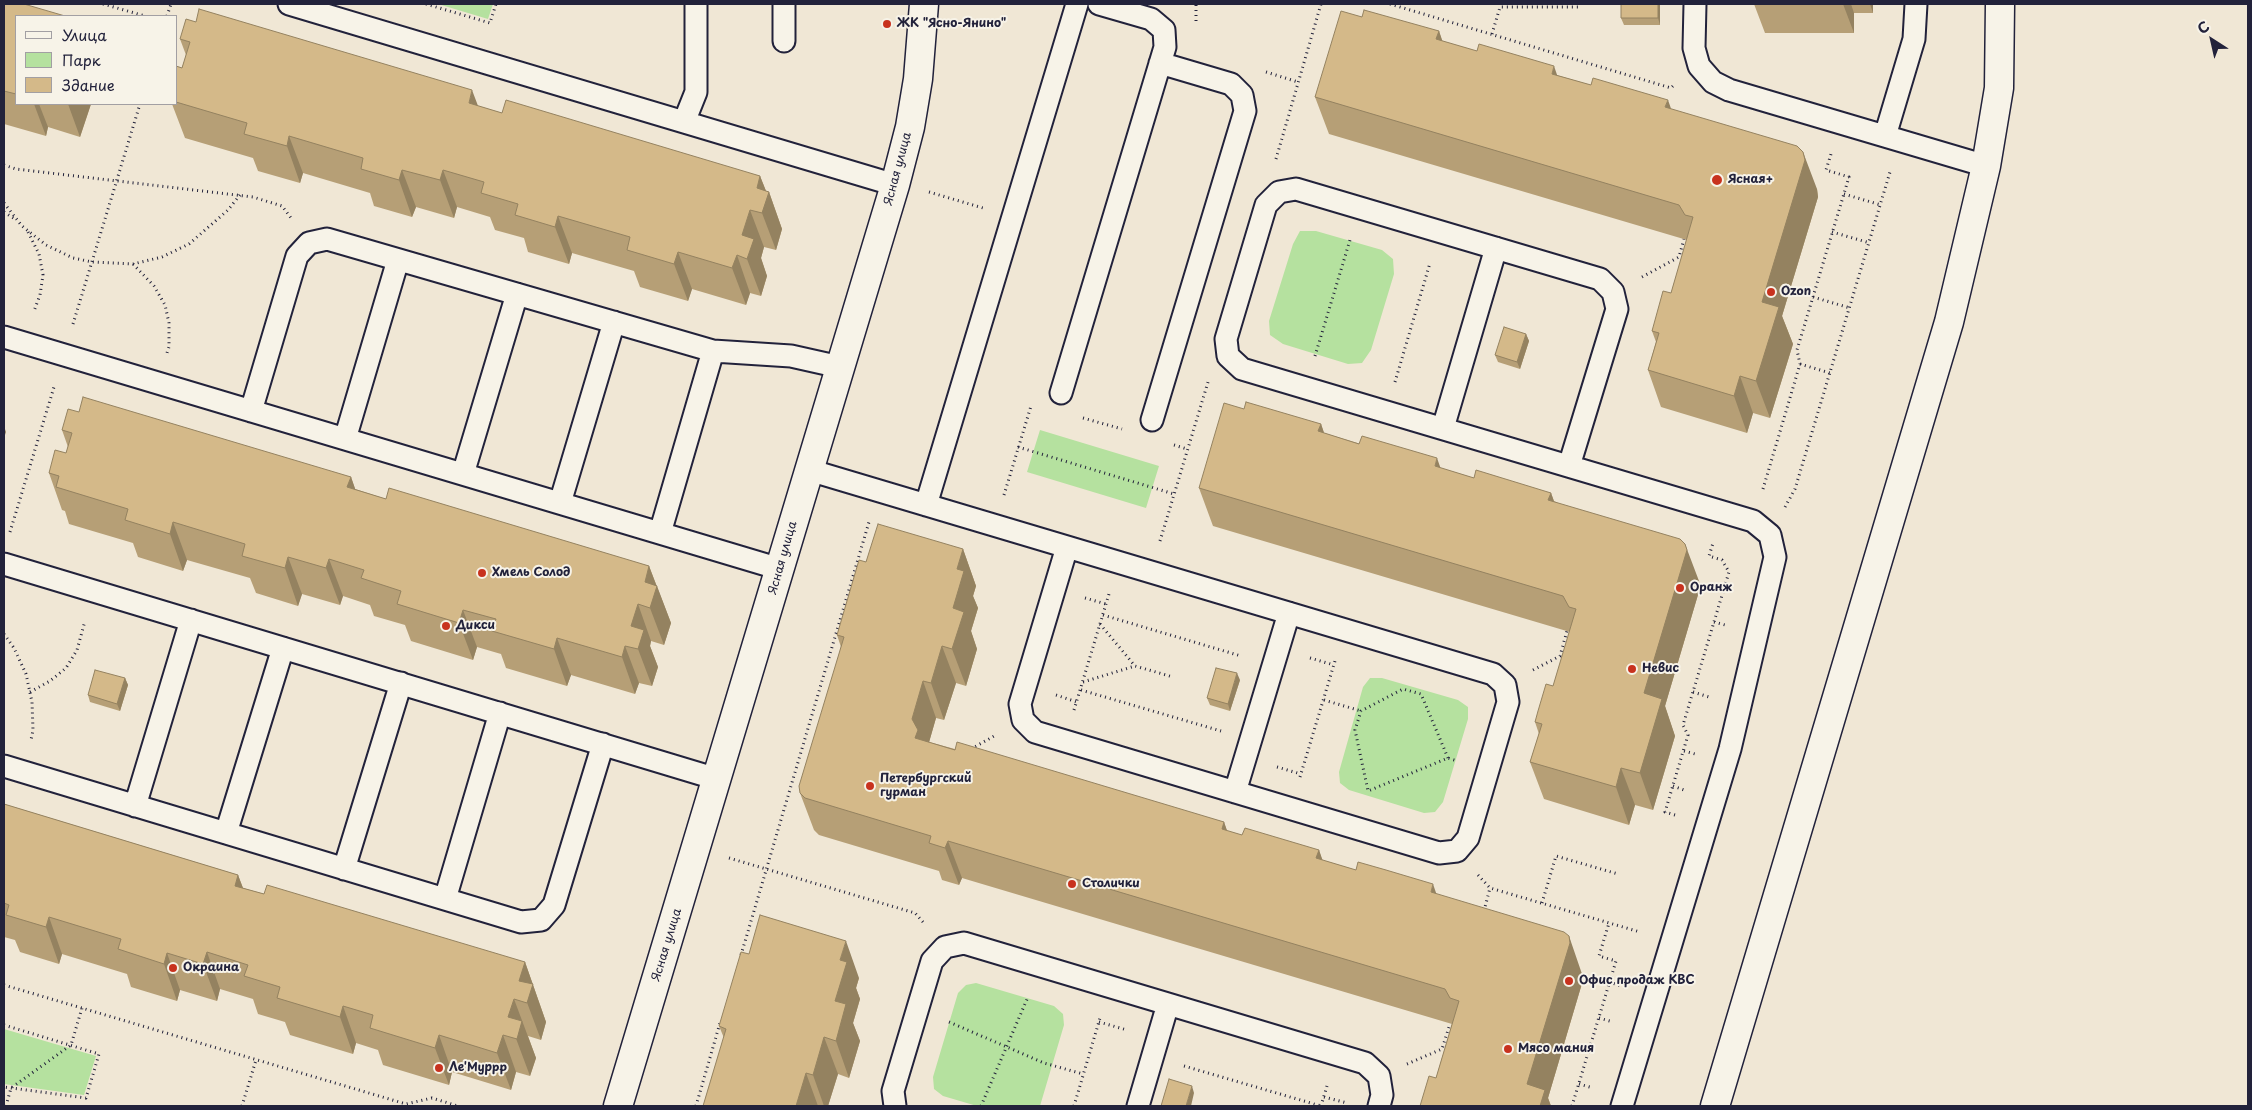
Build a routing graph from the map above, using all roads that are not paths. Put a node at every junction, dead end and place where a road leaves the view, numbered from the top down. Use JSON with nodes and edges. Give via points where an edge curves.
{"nodes":[{"id":1,"x":289,"y":4,"type":"edge"},
{"id":2,"x":696,"y":4,"type":"edge"},
{"id":3,"x":784,"y":4,"type":"edge"},
{"id":4,"x":924,"y":4,"type":"edge"},
{"id":5,"x":1077,"y":4,"type":"edge"},
{"id":6,"x":1100,"y":4,"type":"edge"},
{"id":7,"x":1694,"y":4,"type":"edge"},
{"id":8,"x":1916,"y":4,"type":"edge"},
{"id":9,"x":2000,"y":4,"type":"edge"},
{"id":10,"x":784,"y":41,"type":"dead end"},
{"id":11,"x":1160,"y":63,"type":"junction"},
{"id":12,"x":684,"y":122,"type":"junction"},
{"id":13,"x":1892,"y":138,"type":"junction"},
{"id":14,"x":1986,"y":166,"type":"junction"},
{"id":15,"x":895,"y":186,"type":"junction"},
{"id":16,"x":1496,"y":248,"type":"junction"},
{"id":17,"x":398,"y":260,"type":"junction"},
{"id":18,"x":517,"y":294,"type":"junction"},
{"id":19,"x":614,"y":322,"type":"junction"},
{"id":20,"x":6,"y":338,"type":"edge"},
{"id":21,"x":713,"y":351,"type":"junction"},
{"id":22,"x":840,"y":367,"type":"junction"},
{"id":23,"x":1061,"y":393,"type":"dead end"},
{"id":24,"x":251,"y":411,"type":"junction"},
{"id":25,"x":1152,"y":420,"type":"dead end"},
{"id":26,"x":1443,"y":428,"type":"junction"},
{"id":27,"x":345,"y":439,"type":"junction"},
{"id":28,"x":1569,"y":466,"type":"junction"},
{"id":29,"x":809,"y":470,"type":"junction"},
{"id":30,"x":463,"y":474,"type":"junction"},
{"id":31,"x":560,"y":503,"type":"junction"},
{"id":32,"x":926,"y":505,"type":"junction"},
{"id":33,"x":660,"y":533,"type":"junction"},
{"id":34,"x":1067,"y":547,"type":"junction"},
{"id":35,"x":4,"y":564,"type":"edge"},
{"id":36,"x":780,"y":569,"type":"junction"},
{"id":37,"x":1289,"y":613,"type":"junction"},
{"id":38,"x":191,"y":620,"type":"junction"},
{"id":39,"x":283,"y":648,"type":"junction"},
{"id":40,"x":401,"y":683,"type":"junction"},
{"id":41,"x":500,"y":713,"type":"junction"},
{"id":42,"x":603,"y":744,"type":"junction"},
{"id":43,"x":12,"y":768,"type":"edge"},
{"id":44,"x":717,"y":779,"type":"junction"},
{"id":45,"x":1235,"y":792,"type":"junction"},
{"id":46,"x":134,"y":806,"type":"junction"},
{"id":47,"x":226,"y":833,"type":"junction"},
{"id":48,"x":344,"y":869,"type":"junction"},
{"id":49,"x":445,"y":899,"type":"junction"},
{"id":50,"x":1168,"y":1004,"type":"junction"},
{"id":51,"x":618,"y":1106,"type":"edge"},
{"id":52,"x":895,"y":1106,"type":"edge"},
{"id":53,"x":1138,"y":1106,"type":"edge"},
{"id":54,"x":1379,"y":1106,"type":"edge"},
{"id":55,"x":1622,"y":1106,"type":"edge"},
{"id":56,"x":1715,"y":1106,"type":"edge"}],
"edges":[{"from":1,"to":12,"type":"lane"},
{"from":2,"to":12,"type":"lane","via":[[696,92]]},
{"from":3,"to":10,"type":"lane"},
{"from":4,"to":15,"type":"street","name":"Ясная улица","via":[[918,79]]},
{"from":5,"to":32,"type":"lane"},
{"from":6,"to":11,"type":"lane","via":[[1150,19],[1164,30],[1165,47]]},
{"from":7,"to":13,"type":"lane","via":[[1694,48],[1699,66],[1713,82],[1729,90]]},
{"from":8,"to":13,"type":"lane","via":[[1914,39]]},
{"from":9,"to":14,"type":"street","via":[[1998,88]]},
{"from":11,"to":23,"type":"lane"},
{"from":11,"to":25,"type":"lane","via":[[1231,84],[1242,95],[1245,111]]},
{"from":12,"to":15,"type":"lane"},
{"from":13,"to":14,"type":"lane"},
{"from":14,"to":56,"type":"street","via":[[1949,322]]},
{"from":15,"to":22,"type":"street","name":"Ясная улица"},
{"from":16,"to":26,"type":"lane"},
{"from":16,"to":26,"type":"lane","via":[[1296,189],[1279,192],[1266,206],[1226,339],[1228,356],[1242,369]]},
{"from":16,"to":28,"type":"lane","via":[[1600,279],[1613,292],[1617,309]]},
{"from":17,"to":18,"type":"lane"},
{"from":17,"to":24,"type":"lane","via":[[328,239],[310,243],[297,256]]},
{"from":17,"to":27,"type":"lane"},
{"from":18,"to":19,"type":"lane"},
{"from":18,"to":30,"type":"lane"},
{"from":19,"to":21,"type":"lane"},
{"from":19,"to":31,"type":"lane"},
{"from":20,"to":24,"type":"lane"},
{"from":21,"to":22,"type":"lane","via":[[791,356]]},
{"from":21,"to":33,"type":"lane"},
{"from":22,"to":29,"type":"street","name":"Ясная улица"},
{"from":24,"to":27,"type":"lane"},
{"from":26,"to":28,"type":"lane"},
{"from":27,"to":30,"type":"lane"},
{"from":28,"to":55,"type":"lane","via":[[1753,521],[1770,535],[1775,557],[1730,749]]},
{"from":29,"to":32,"type":"lane"},
{"from":29,"to":36,"type":"street","name":"Ясная улица"},
{"from":30,"to":31,"type":"lane"},
{"from":31,"to":33,"type":"lane"},
{"from":32,"to":34,"type":"lane"},
{"from":33,"to":36,"type":"lane"},
{"from":34,"to":37,"type":"lane"},
{"from":34,"to":45,"type":"lane","via":[[1020,704],[1023,720],[1035,732]]},
{"from":35,"to":38,"type":"lane"},
{"from":36,"to":44,"type":"street","name":"Ясная улица"},
{"from":37,"to":45,"type":"lane"},
{"from":37,"to":45,"type":"lane","via":[[1493,674],[1505,685],[1508,702],[1468,838],[1457,851],[1439,853]]},
{"from":38,"to":39,"type":"lane"},
{"from":38,"to":46,"type":"lane"},
{"from":39,"to":40,"type":"lane"},
{"from":39,"to":47,"type":"lane"},
{"from":40,"to":41,"type":"lane"},
{"from":40,"to":48,"type":"lane"},
{"from":41,"to":42,"type":"lane"},
{"from":41,"to":49,"type":"lane"},
{"from":42,"to":44,"type":"lane"},
{"from":42,"to":49,"type":"lane","via":[[554,905],[541,920],[521,922]]},
{"from":43,"to":46,"type":"lane"},
{"from":44,"to":51,"type":"street","name":"Ясная улица"},
{"from":46,"to":47,"type":"lane"},
{"from":47,"to":48,"type":"lane"},
{"from":48,"to":49,"type":"lane"},
{"from":50,"to":52,"type":"lane","via":[[964,943],[945,946],[932,961],[893,1091]]},
{"from":50,"to":53,"type":"lane"},
{"from":50,"to":54,"type":"lane","via":[[1365,1063],[1379,1076],[1382,1095]]}]}
